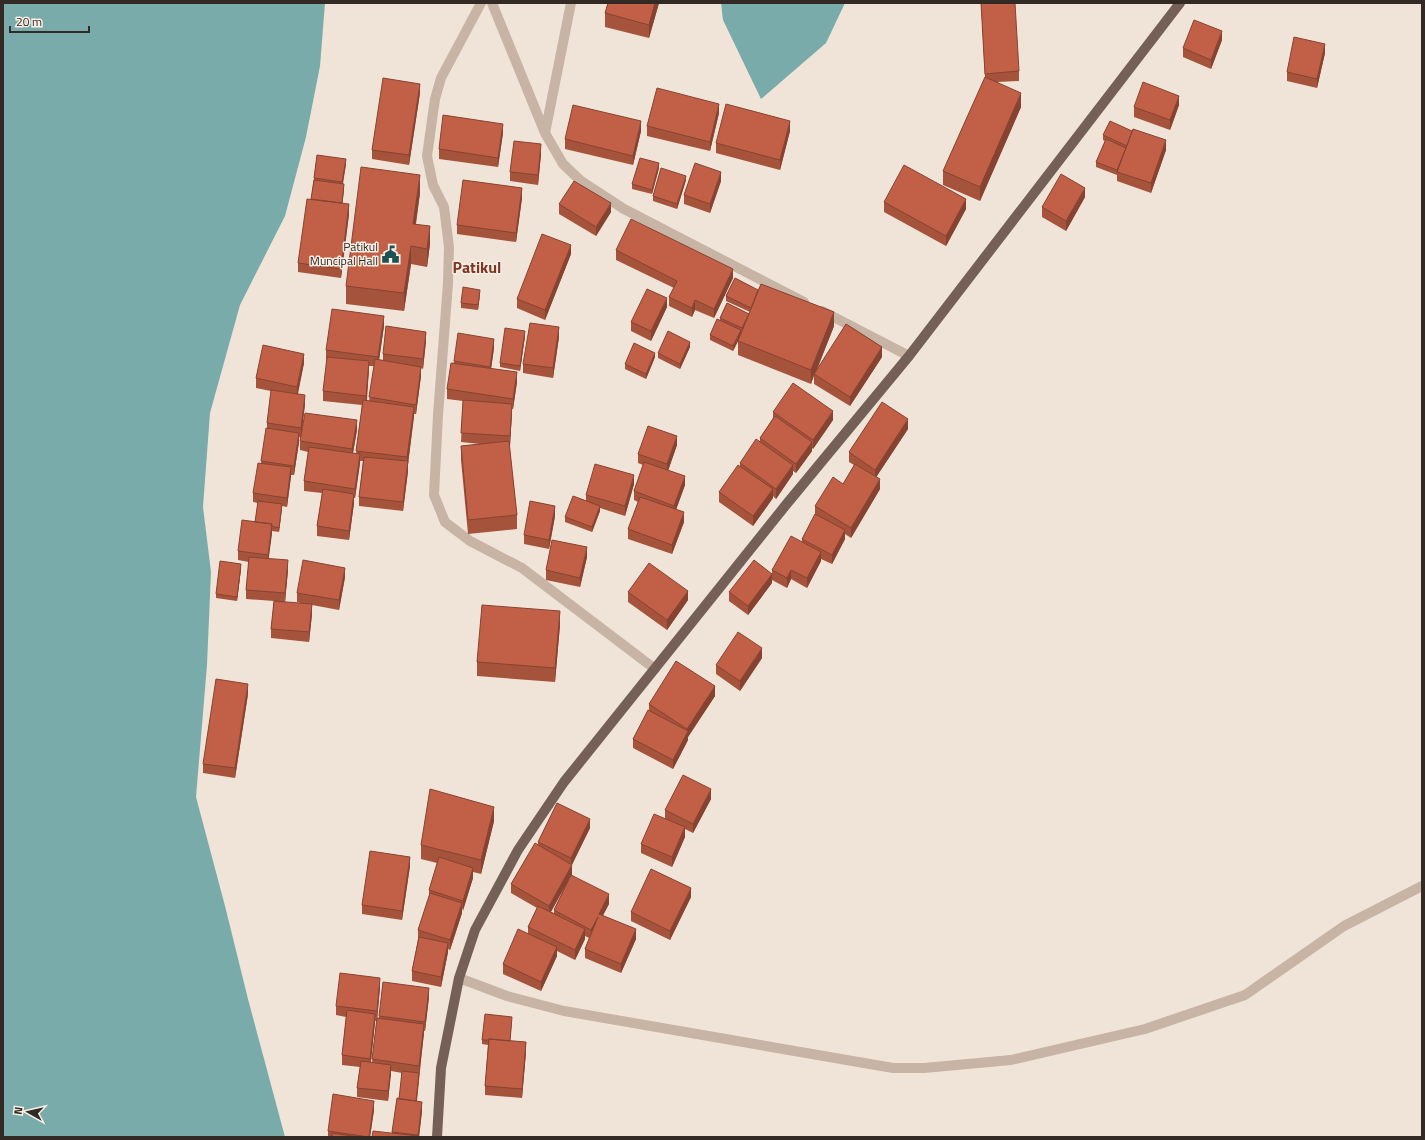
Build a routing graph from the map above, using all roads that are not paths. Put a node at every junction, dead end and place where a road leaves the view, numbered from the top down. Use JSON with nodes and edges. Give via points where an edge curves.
{"nodes":[{"id":1,"x":481,"y":3,"type":"edge"},
{"id":2,"x":492,"y":3,"type":"edge"},
{"id":3,"x":571,"y":3,"type":"edge"},
{"id":4,"x":1180,"y":3,"type":"edge"},
{"id":5,"x":545,"y":133,"type":"junction"},
{"id":6,"x":909,"y":356,"type":"junction"},
{"id":7,"x":655,"y":669,"type":"junction"},
{"id":8,"x":1422,"y":886,"type":"edge"},
{"id":9,"x":459,"y":978,"type":"junction"},
{"id":10,"x":437,"y":1137,"type":"edge"}],
"edges":[{"from":1,"to":7,"type":"street","via":[[441,78],[435,99],[427,156],[433,185],[444,207],[449,248],[434,495],[445,522],[470,541],[522,568]]},
{"from":2,"to":5,"type":"street"},
{"from":3,"to":5,"type":"street"},
{"from":4,"to":6,"type":"main road"},
{"from":5,"to":6,"type":"street","via":[[563,164],[581,181],[624,209]]},
{"from":6,"to":7,"type":"main road"},
{"from":7,"to":9,"type":"main road","via":[[564,782],[518,850],[475,930]]},
{"from":8,"to":9,"type":"street","via":[[1344,926],[1245,995],[1145,1029],[1011,1060],[924,1068],[892,1068],[564,1011],[507,996]]},
{"from":9,"to":10,"type":"main road","via":[[441,1068]]}]}
